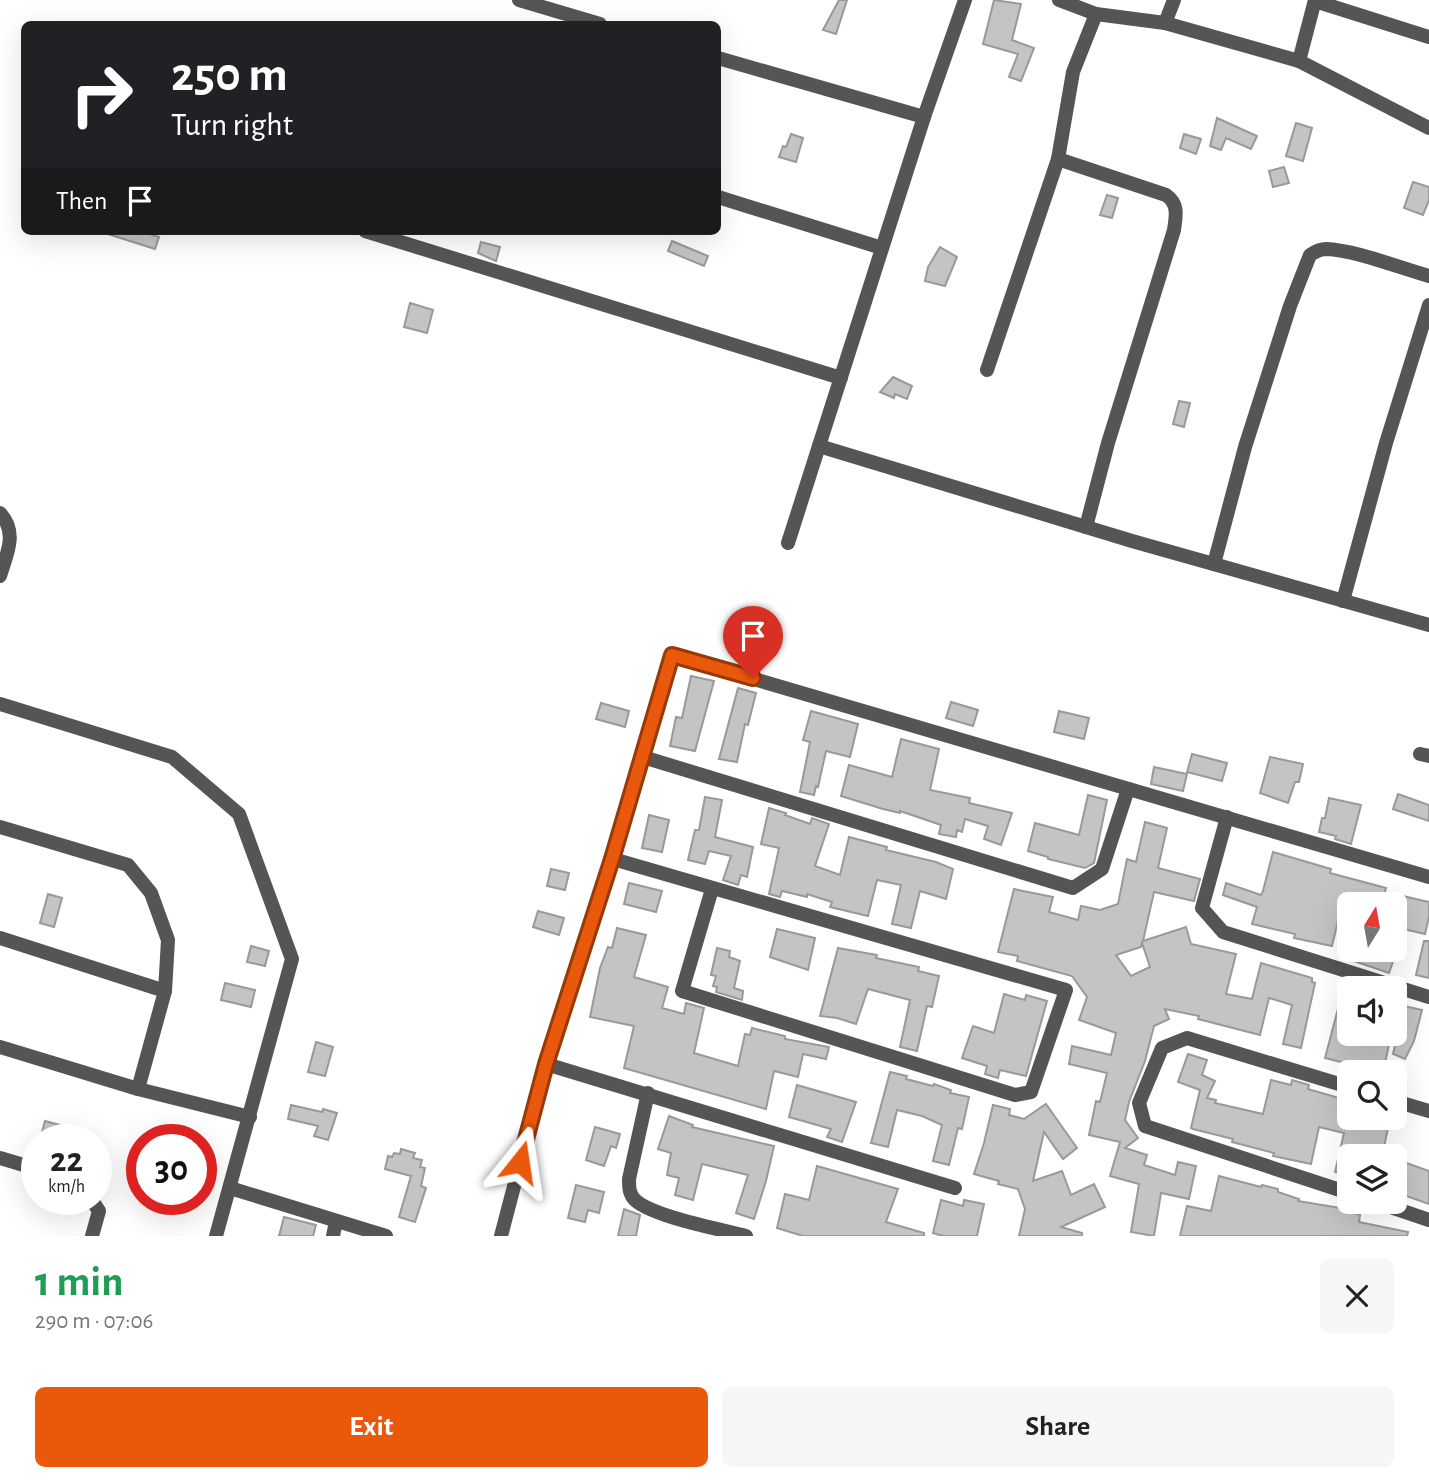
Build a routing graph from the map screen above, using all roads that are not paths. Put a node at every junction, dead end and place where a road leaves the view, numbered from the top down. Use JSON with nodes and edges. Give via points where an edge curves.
{"nodes":[{"id":1,"x":519,"y":0,"type":"edge"},
{"id":2,"x":964,"y":0,"type":"edge"},
{"id":3,"x":1059,"y":0,"type":"edge"},
{"id":4,"x":1174,"y":0,"type":"edge"},
{"id":5,"x":1315,"y":0,"type":"edge"},
{"id":6,"x":1096,"y":14,"type":"junction"},
{"id":7,"x":590,"y":21,"type":"edge"},
{"id":8,"x":1165,"y":23,"type":"junction"},
{"id":9,"x":1429,"y":37,"type":"edge"},
{"id":10,"x":721,"y":59,"type":"edge"},
{"id":11,"x":1299,"y":61,"type":"junction"},
{"id":12,"x":923,"y":117,"type":"junction"},
{"id":13,"x":1429,"y":128,"type":"edge"},
{"id":14,"x":1058,"y":159,"type":"junction"},
{"id":15,"x":721,"y":198,"type":"edge"},
{"id":16,"x":378,"y":235,"type":"edge"},
{"id":17,"x":882,"y":248,"type":"junction"},
{"id":18,"x":1429,"y":276,"type":"edge"},
{"id":19,"x":1429,"y":306,"type":"edge"},
{"id":20,"x":987,"y":370,"type":"dead end"},
{"id":21,"x":841,"y":378,"type":"junction"},
{"id":22,"x":819,"y":446,"type":"junction"},
{"id":23,"x":0,"y":513,"type":"edge"},
{"id":24,"x":1086,"y":527,"type":"junction"},
{"id":25,"x":788,"y":544,"type":"dead end"},
{"id":26,"x":1214,"y":564,"type":"junction"},
{"id":27,"x":0,"y":576,"type":"edge"},
{"id":28,"x":1343,"y":601,"type":"junction"},
{"id":29,"x":1429,"y":625,"type":"edge"},
{"id":30,"x":0,"y":704,"type":"edge"},
{"id":31,"x":643,"y":757,"type":"junction"},
{"id":32,"x":1128,"y":789,"type":"junction"},
{"id":33,"x":1227,"y":817,"type":"junction"},
{"id":34,"x":0,"y":827,"type":"edge"},
{"id":35,"x":612,"y":859,"type":"junction"},
{"id":36,"x":1429,"y":877,"type":"edge"},
{"id":37,"x":712,"y":889,"type":"junction"},
{"id":38,"x":0,"y":938,"type":"edge"},
{"id":39,"x":165,"y":991,"type":"junction"},
{"id":40,"x":1429,"y":997,"type":"edge"},
{"id":41,"x":0,"y":1047,"type":"edge"},
{"id":42,"x":546,"y":1064,"type":"junction"},
{"id":43,"x":1337,"y":1083,"type":"edge"},
{"id":44,"x":138,"y":1089,"type":"junction"},
{"id":45,"x":648,"y":1093,"type":"junction"},
{"id":46,"x":1407,"y":1105,"type":"edge"},
{"id":47,"x":1429,"y":1111,"type":"edge"},
{"id":48,"x":250,"y":1117,"type":"junction"},
{"id":49,"x":0,"y":1158,"type":"edge"},
{"id":50,"x":21,"y":1164,"type":"edge"},
{"id":51,"x":230,"y":1188,"type":"junction"},
{"id":52,"x":955,"y":1188,"type":"dead end"},
{"id":53,"x":1337,"y":1190,"type":"edge"},
{"id":54,"x":1407,"y":1213,"type":"edge"},
{"id":55,"x":98,"y":1215,"type":"edge"},
{"id":56,"x":1429,"y":1220,"type":"edge"},
{"id":57,"x":334,"y":1229,"type":"edge"},
{"id":58,"x":92,"y":1236,"type":"edge"},
{"id":59,"x":216,"y":1236,"type":"edge"},
{"id":60,"x":386,"y":1236,"type":"edge"},
{"id":61,"x":500,"y":1236,"type":"edge"},
{"id":62,"x":746,"y":1236,"type":"edge"}],
"edges":[{"from":1,"to":7,"type":"street"},
{"from":2,"to":12,"type":"street"},
{"from":3,"to":6,"type":"street"},
{"from":4,"to":8,"type":"street"},
{"from":5,"to":9,"type":"street"},
{"from":5,"to":11,"type":"street"},
{"from":6,"to":8,"type":"street"},
{"from":6,"to":14,"type":"street","via":[[1073,72]]},
{"from":8,"to":11,"type":"street"},
{"from":10,"to":12,"type":"street"},
{"from":11,"to":13,"type":"street"},
{"from":12,"to":17,"type":"street"},
{"from":14,"to":20,"type":"street"},
{"from":14,"to":24,"type":"street","via":[[1166,195],[1176,209],[1174,230]]},
{"from":15,"to":17,"type":"street"},
{"from":16,"to":21,"type":"street"},
{"from":17,"to":21,"type":"street"},
{"from":18,"to":26,"type":"street","via":[[1327,249],[1310,255],[1245,447]]},
{"from":19,"to":28,"type":"street"},
{"from":21,"to":22,"type":"street"},
{"from":22,"to":24,"type":"street"},
{"from":22,"to":25,"type":"street"},
{"from":23,"to":27,"type":"street","via":[[10,527]]},
{"from":24,"to":26,"type":"street"},
{"from":26,"to":28,"type":"street"},
{"from":28,"to":29,"type":"street"},
{"from":30,"to":48,"type":"street","via":[[172,757],[239,814],[292,959]]},
{"from":31,"to":32,"type":"street","via":[[1073,888],[1102,869]]},
{"from":31,"to":32,"type":"street","via":[[672,655]]},
{"from":31,"to":35,"type":"street"},
{"from":32,"to":33,"type":"street"},
{"from":33,"to":36,"type":"street"},
{"from":33,"to":40,"type":"street","via":[[1202,908],[1223,932]]},
{"from":34,"to":39,"type":"street","via":[[128,865],[151,893],[168,940]]},
{"from":35,"to":37,"type":"street"},
{"from":35,"to":42,"type":"street"},
{"from":37,"to":37,"type":"street","via":[[1066,990],[1031,1091],[1015,1095],[682,990]]},
{"from":38,"to":39,"type":"street"},
{"from":39,"to":44,"type":"street"},
{"from":41,"to":44,"type":"street"},
{"from":42,"to":45,"type":"street"},
{"from":42,"to":61,"type":"street"},
{"from":43,"to":53,"type":"street","via":[[1187,1038],[1162,1048],[1139,1103],[1145,1126]]},
{"from":44,"to":48,"type":"street"},
{"from":45,"to":52,"type":"street"},
{"from":45,"to":62,"type":"street","via":[[629,1180],[633,1198],[658,1212]]},
{"from":46,"to":47,"type":"street"},
{"from":48,"to":51,"type":"street"},
{"from":49,"to":50,"type":"street"},
{"from":51,"to":57,"type":"street"},
{"from":51,"to":59,"type":"street"},
{"from":54,"to":56,"type":"street"},
{"from":55,"to":58,"type":"street"},
{"from":57,"to":60,"type":"street"}]}
